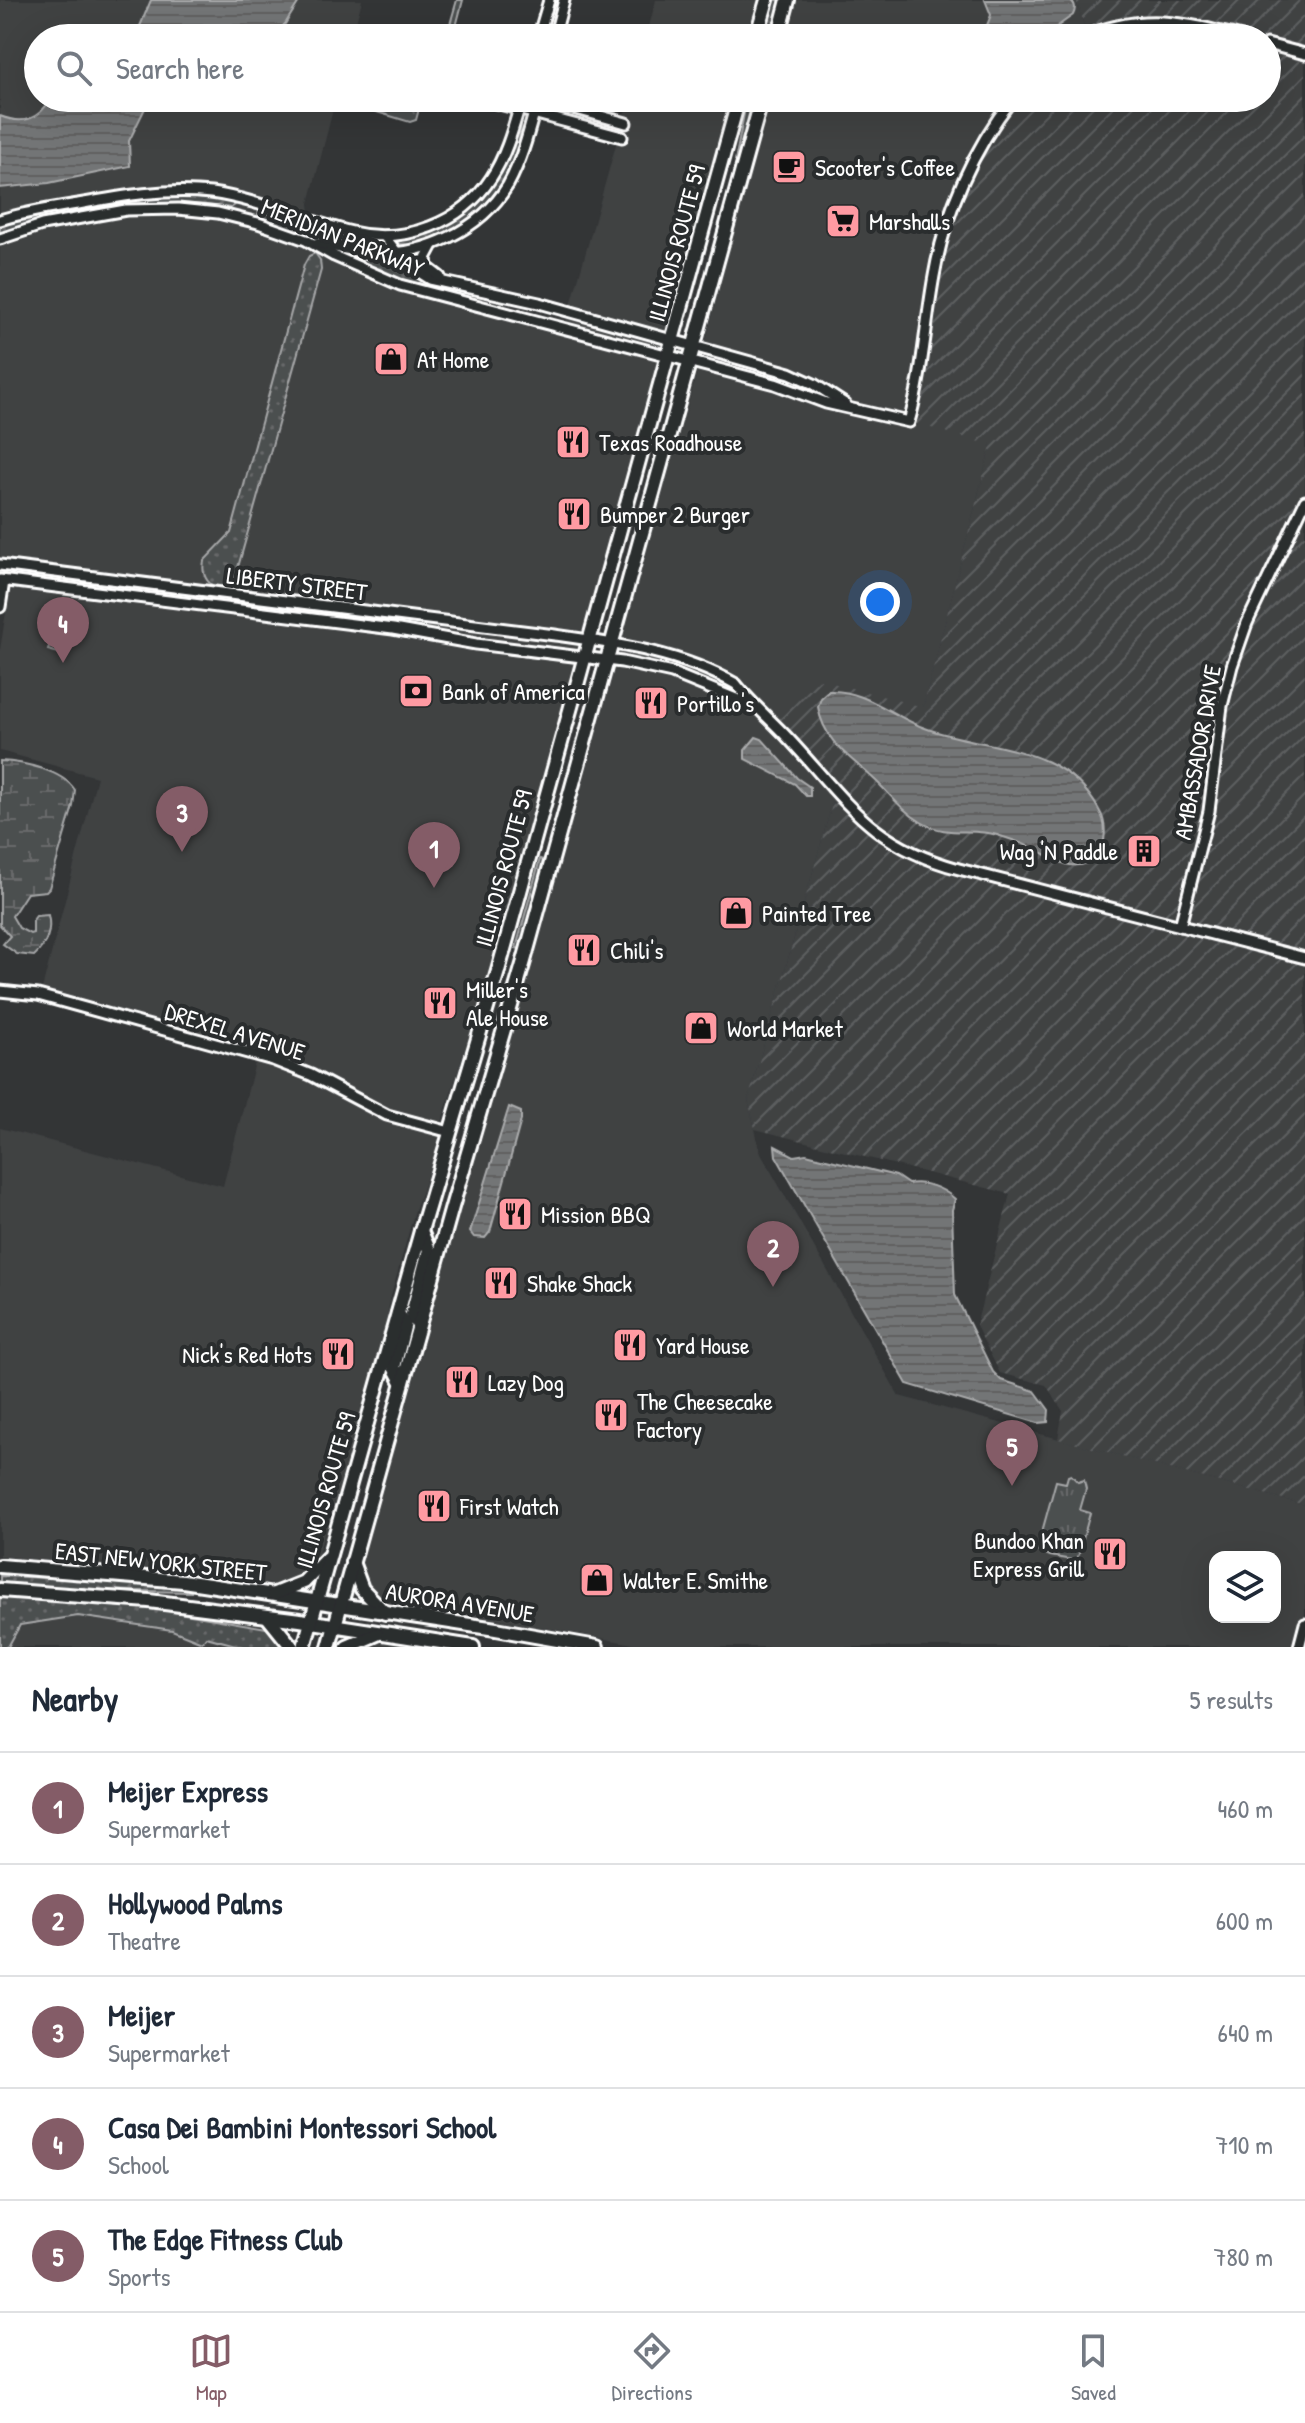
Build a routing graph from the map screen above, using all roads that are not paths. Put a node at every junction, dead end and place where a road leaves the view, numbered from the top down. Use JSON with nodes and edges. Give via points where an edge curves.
{"nodes":[{"id":1,"x":549,"y":0,"type":"edge"},
{"id":2,"x":564,"y":0,"type":"edge"},
{"id":3,"x":767,"y":0,"type":"edge"},
{"id":4,"x":788,"y":0,"type":"edge"},
{"id":5,"x":542,"y":24,"type":"edge"},
{"id":6,"x":558,"y":24,"type":"edge"},
{"id":7,"x":760,"y":24,"type":"edge"},
{"id":8,"x":782,"y":24,"type":"edge"},
{"id":9,"x":1123,"y":24,"type":"edge"},
{"id":10,"x":1189,"y":24,"type":"edge"},
{"id":11,"x":1281,"y":48,"type":"edge"},
{"id":12,"x":1305,"y":54,"type":"edge"},
{"id":13,"x":518,"y":112,"type":"edge"},
{"id":14,"x":530,"y":112,"type":"edge"},
{"id":15,"x":587,"y":112,"type":"edge"},
{"id":16,"x":735,"y":112,"type":"edge"},
{"id":17,"x":758,"y":112,"type":"edge"},
{"id":18,"x":1004,"y":112,"type":"edge"},
{"id":19,"x":534,"y":113,"type":"junction"},
{"id":20,"x":626,"y":123,"type":"dead end"},
{"id":21,"x":622,"y":137,"type":"dead end"},
{"id":22,"x":0,"y":217,"type":"edge"},
{"id":23,"x":384,"y":236,"type":"junction"},
{"id":24,"x":0,"y":239,"type":"edge"},
{"id":25,"x":306,"y":240,"type":"junction"},
{"id":26,"x":434,"y":244,"type":"junction"},
{"id":27,"x":398,"y":252,"type":"junction"},
{"id":28,"x":450,"y":282,"type":"junction"},
{"id":29,"x":672,"y":340,"type":"junction"},
{"id":30,"x":694,"y":347,"type":"junction"},
{"id":31,"x":667,"y":356,"type":"junction"},
{"id":32,"x":690,"y":362,"type":"junction"},
{"id":33,"x":848,"y":406,"type":"junction"},
{"id":34,"x":1305,"y":501,"type":"edge"},
{"id":35,"x":0,"y":565,"type":"edge"},
{"id":36,"x":2,"y":580,"type":"edge"},
{"id":37,"x":0,"y":607,"type":"edge"},
{"id":38,"x":590,"y":640,"type":"junction"},
{"id":39,"x":613,"y":644,"type":"junction"},
{"id":40,"x":585,"y":657,"type":"junction"},
{"id":41,"x":608,"y":660,"type":"junction"},
{"id":42,"x":756,"y":707,"type":"junction"},
{"id":43,"x":1180,"y":926,"type":"junction"},
{"id":44,"x":1305,"y":958,"type":"edge"},
{"id":45,"x":0,"y":991,"type":"edge"},
{"id":46,"x":450,"y":1132,"type":"junction"},
{"id":47,"x":421,"y":1231,"type":"junction"},
{"id":48,"x":398,"y":1314,"type":"junction"},
{"id":49,"x":418,"y":1326,"type":"junction"},
{"id":50,"x":402,"y":1382,"type":"junction"},
{"id":51,"x":330,"y":1556,"type":"junction"},
{"id":52,"x":352,"y":1562,"type":"junction"},
{"id":53,"x":0,"y":1566,"type":"edge"},
{"id":54,"x":0,"y":1590,"type":"edge"},
{"id":55,"x":273,"y":1594,"type":"junction"},
{"id":56,"x":317,"y":1601,"type":"junction"},
{"id":57,"x":340,"y":1605,"type":"junction"},
{"id":58,"x":385,"y":1613,"type":"junction"},
{"id":59,"x":267,"y":1616,"type":"junction"},
{"id":60,"x":311,"y":1622,"type":"junction"},
{"id":61,"x":1305,"y":1624,"type":"edge"},
{"id":62,"x":335,"y":1626,"type":"junction"},
{"id":63,"x":380,"y":1633,"type":"junction"},
{"id":64,"x":292,"y":1647,"type":"edge"},
{"id":65,"x":304,"y":1647,"type":"edge"},
{"id":66,"x":329,"y":1647,"type":"edge"},
{"id":67,"x":347,"y":1647,"type":"edge"},
{"id":68,"x":473,"y":1647,"type":"edge"},
{"id":69,"x":597,"y":1647,"type":"edge"},
{"id":70,"x":1299,"y":1647,"type":"edge"}],
"edges":[{"from":1,"to":5,"type":"street"},
{"from":2,"to":6,"type":"street"},
{"from":3,"to":7,"type":"main road"},
{"from":4,"to":8,"type":"main road"},
{"from":9,"to":10,"type":"street"},
{"from":11,"to":12,"type":"street"},
{"from":13,"to":23,"type":"street","via":[[503,157],[470,203],[439,223]]},
{"from":14,"to":19,"type":"street"},
{"from":15,"to":20,"type":"street"},
{"from":16,"to":29,"type":"main road","name":"ILLINOIS ROUTE 59"},
{"from":17,"to":30,"type":"main road","name":"ILLINOIS ROUTE 59"},
{"from":18,"to":33,"type":"street","name":"MERIDIAN PARKWAY","via":[[976,156],[946,227],[909,422]]},
{"from":19,"to":21,"type":"street"},
{"from":19,"to":26,"type":"street","via":[[518,164],[499,197],[469,225]]},
{"from":22,"to":23,"type":"street","name":"MERIDIAN PARKWAY","via":[[125,195],[192,191]]},
{"from":23,"to":27,"type":"street","name":"MERIDIAN PARKWAY"},
{"from":24,"to":25,"type":"street","name":"MERIDIAN PARKWAY","via":[[71,220],[158,209],[234,217]]},
{"from":25,"to":27,"type":"street","via":[[372,253]]},
{"from":25,"to":31,"type":"street","name":"MERIDIAN PARKWAY","via":[[400,285]]},
{"from":26,"to":27,"type":"street"},
{"from":26,"to":28,"type":"street","name":"MERIDIAN PARKWAY","via":[[427,267]]},
{"from":27,"to":28,"type":"street","name":"MERIDIAN PARKWAY","via":[[413,270]]},
{"from":28,"to":29,"type":"street","name":"MERIDIAN PARKWAY"},
{"from":29,"to":30,"type":"street","name":"MERIDIAN PARKWAY"},
{"from":29,"to":31,"type":"main road","name":"ILLINOIS ROUTE 59"},
{"from":30,"to":32,"type":"main road","name":"ILLINOIS ROUTE 59"},
{"from":30,"to":33,"type":"street","name":"MERIDIAN PARKWAY","via":[[802,378]]},
{"from":31,"to":32,"type":"street","name":"MERIDIAN PARKWAY"},
{"from":31,"to":38,"type":"main road","name":"ILLINOIS ROUTE 59"},
{"from":32,"to":33,"type":"street","name":"MERIDIAN PARKWAY"},
{"from":32,"to":39,"type":"main road","name":"ILLINOIS ROUTE 59"},
{"from":34,"to":43,"type":"street","name":"AMBASSADOR DRIVE","via":[[1232,666],[1209,811]]},
{"from":35,"to":38,"type":"street","name":"LIBERTY STREET"},
{"from":36,"to":37,"type":"street"},
{"from":36,"to":40,"type":"street","name":"LIBERTY STREET"},
{"from":38,"to":39,"type":"street","name":"LIBERTY STREET"},
{"from":38,"to":40,"type":"main road","name":"ILLINOIS ROUTE 59"},
{"from":39,"to":41,"type":"main road","name":"ILLINOIS ROUTE 59"},
{"from":39,"to":42,"type":"street","name":"LIBERTY STREET","via":[[711,670],[736,684]]},
{"from":40,"to":41,"type":"street","name":"LIBERTY STREET"},
{"from":40,"to":46,"type":"main road","name":"ILLINOIS ROUTE 59"},
{"from":41,"to":42,"type":"street","name":"LIBERTY STREET","via":[[672,673]]},
{"from":41,"to":49,"type":"main road","name":"ILLINOIS ROUTE 59"},
{"from":42,"to":43,"type":"street","name":"LIBERTY STREET","via":[[855,814],[913,853]]},
{"from":43,"to":44,"type":"street","name":"LIBERTY STREET"},
{"from":45,"to":46,"type":"street","name":"DREXEL AVENUE","via":[[38,995],[273,1060],[387,1115]]},
{"from":46,"to":47,"type":"main road","name":"ILLINOIS ROUTE 59"},
{"from":47,"to":48,"type":"main road","name":"ILLINOIS ROUTE 59"},
{"from":47,"to":49,"type":"main road","via":[[429,1250],[412,1314]]},
{"from":48,"to":50,"type":"main road","via":[[405,1323],[394,1367]]},
{"from":48,"to":51,"type":"main road","name":"ILLINOIS ROUTE 59"},
{"from":49,"to":50,"type":"main road","name":"ILLINOIS ROUTE 59"},
{"from":50,"to":52,"type":"main road","name":"ILLINOIS ROUTE 59"},
{"from":51,"to":55,"type":"main road","via":[[304,1582]]},
{"from":51,"to":56,"type":"main road","name":"ILLINOIS ROUTE 59"},
{"from":52,"to":57,"type":"main road","name":"ILLINOIS ROUTE 59"},
{"from":52,"to":58,"type":"main road","via":[[362,1589]]},
{"from":53,"to":55,"type":"main road","name":"EAST NEW YORK STREET","via":[[152,1577]]},
{"from":54,"to":59,"type":"main road","name":"EAST NEW YORK STREET","via":[[127,1598]]},
{"from":55,"to":56,"type":"main road","name":"EAST NEW YORK STREET"},
{"from":56,"to":57,"type":"main road","name":"AURORA AVENUE"},
{"from":56,"to":60,"type":"main road","name":"ILLINOIS ROUTE 59"},
{"from":57,"to":58,"type":"main road","name":"AURORA AVENUE"},
{"from":57,"to":62,"type":"main road","name":"ILLINOIS ROUTE 59"},
{"from":58,"to":69,"type":"main road","name":"AURORA AVENUE"},
{"from":59,"to":60,"type":"main road","name":"EAST NEW YORK STREET"},
{"from":59,"to":64,"type":"main road"},
{"from":60,"to":62,"type":"main road","name":"AURORA AVENUE"},
{"from":60,"to":65,"type":"main road","name":"ILLINOIS ROUTE 59"},
{"from":61,"to":70,"type":"street"},
{"from":62,"to":63,"type":"main road","name":"AURORA AVENUE"},
{"from":62,"to":66,"type":"main road","name":"ILLINOIS ROUTE 59"},
{"from":63,"to":67,"type":"main road"},
{"from":63,"to":68,"type":"main road","name":"AURORA AVENUE"}]}
